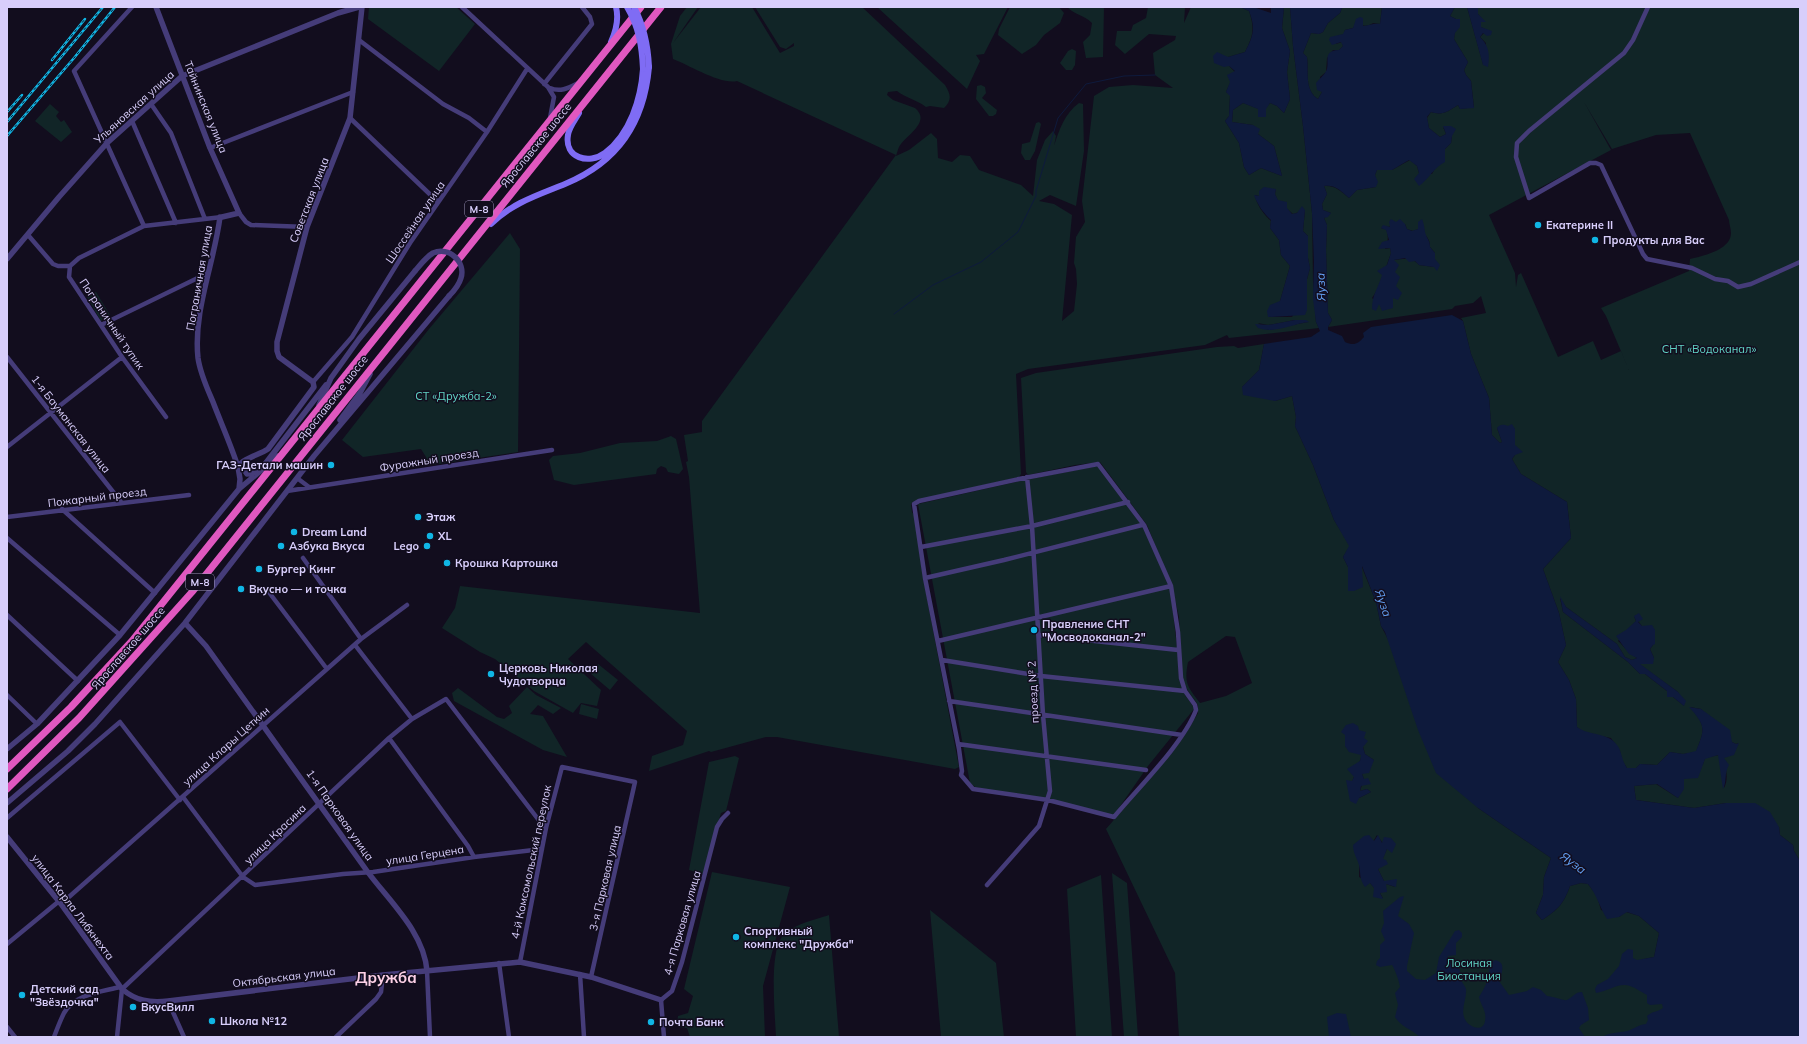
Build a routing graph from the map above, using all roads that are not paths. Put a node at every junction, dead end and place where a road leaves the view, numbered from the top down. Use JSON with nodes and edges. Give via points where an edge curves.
{"nodes":[{"id":1,"x":132,"y":7,"type":"edge"},
{"id":2,"x":156,"y":7,"type":"edge"},
{"id":3,"x":359,"y":7,"type":"edge"},
{"id":4,"x":362,"y":7,"type":"edge"},
{"id":5,"x":462,"y":7,"type":"edge"},
{"id":6,"x":582,"y":7,"type":"edge"},
{"id":7,"x":616,"y":7,"type":"edge"},
{"id":8,"x":627,"y":7,"type":"edge"},
{"id":9,"x":634,"y":7,"type":"edge"},
{"id":10,"x":641,"y":7,"type":"edge"},
{"id":11,"x":661,"y":7,"type":"edge"},
{"id":12,"x":1648,"y":7,"type":"edge"},
{"id":13,"x":359,"y":40,"type":"junction"},
{"id":14,"x":609,"y":47,"type":"junction"},
{"id":15,"x":646,"y":68,"type":"junction"},
{"id":16,"x":527,"y":69,"type":"junction"},
{"id":17,"x":182,"y":76,"type":"junction"},
{"id":18,"x":581,"y":81,"type":"junction"},
{"id":19,"x":546,"y":86,"type":"junction"},
{"id":20,"x":353,"y":92,"type":"junction"},
{"id":21,"x":586,"y":100,"type":"junction"},
{"id":22,"x":152,"y":104,"type":"junction"},
{"id":23,"x":350,"y":118,"type":"junction"},
{"id":24,"x":132,"y":121,"type":"junction"},
{"id":25,"x":548,"y":123,"type":"junction"},
{"id":26,"x":487,"y":132,"type":"junction"},
{"id":27,"x":107,"y":143,"type":"junction"},
{"id":28,"x":210,"y":148,"type":"junction"},
{"id":29,"x":438,"y":202,"type":"junction"},
{"id":30,"x":239,"y":213,"type":"junction"},
{"id":31,"x":221,"y":217,"type":"junction"},
{"id":32,"x":205,"y":219,"type":"junction"},
{"id":33,"x":176,"y":223,"type":"junction"},
{"id":34,"x":144,"y":226,"type":"junction"},
{"id":35,"x":307,"y":227,"type":"junction"},
{"id":36,"x":28,"y":235,"type":"junction"},
{"id":37,"x":475,"y":239,"type":"junction"},
{"id":38,"x":7,"y":260,"type":"edge"},
{"id":39,"x":1800,"y":262,"type":"edge"},
{"id":40,"x":70,"y":266,"type":"junction"},
{"id":41,"x":208,"y":273,"type":"junction"},
{"id":42,"x":101,"y":325,"type":"junction"},
{"id":43,"x":7,"y":357,"type":"edge"},
{"id":44,"x":122,"y":357,"type":"junction"},
{"id":45,"x":377,"y":361,"type":"junction"},
{"id":46,"x":331,"y":378,"type":"junction"},
{"id":47,"x":314,"y":382,"type":"junction"},
{"id":48,"x":317,"y":411,"type":"junction"},
{"id":49,"x":51,"y":412,"type":"junction"},
{"id":50,"x":166,"y":417,"type":"dead end"},
{"id":51,"x":7,"y":447,"type":"edge"},
{"id":52,"x":286,"y":450,"type":"junction"},
{"id":53,"x":552,"y":450,"type":"dead end"},
{"id":54,"x":314,"y":456,"type":"junction"},
{"id":55,"x":239,"y":465,"type":"junction"},
{"id":56,"x":261,"y":469,"type":"junction"},
{"id":57,"x":256,"y":473,"type":"junction"},
{"id":58,"x":1027,"y":477,"type":"junction"},
{"id":59,"x":297,"y":478,"type":"junction"},
{"id":60,"x":309,"y":487,"type":"junction"},
{"id":61,"x":239,"y":489,"type":"junction"},
{"id":62,"x":286,"y":491,"type":"junction"},
{"id":63,"x":189,"y":495,"type":"dead end"},
{"id":64,"x":121,"y":502,"type":"junction"},
{"id":65,"x":1128,"y":502,"type":"junction"},
{"id":66,"x":62,"y":509,"type":"junction"},
{"id":67,"x":7,"y":517,"type":"edge"},
{"id":68,"x":1142,"y":525,"type":"dead end"},
{"id":69,"x":1032,"y":526,"type":"junction"},
{"id":70,"x":7,"y":538,"type":"edge"},
{"id":71,"x":921,"y":547,"type":"junction"},
{"id":72,"x":1032,"y":553,"type":"junction"},
{"id":73,"x":303,"y":558,"type":"dead end"},
{"id":74,"x":925,"y":578,"type":"junction"},
{"id":75,"x":1171,"y":586,"type":"junction"},
{"id":76,"x":268,"y":591,"type":"dead end"},
{"id":77,"x":155,"y":593,"type":"junction"},
{"id":78,"x":407,"y":605,"type":"dead end"},
{"id":79,"x":7,"y":615,"type":"edge"},
{"id":80,"x":1037,"y":618,"type":"junction"},
{"id":81,"x":185,"y":623,"type":"junction"},
{"id":82,"x":120,"y":635,"type":"junction"},
{"id":83,"x":1039,"y":635,"type":"junction"},
{"id":84,"x":361,"y":639,"type":"junction"},
{"id":85,"x":938,"y":641,"type":"junction"},
{"id":86,"x":355,"y":645,"type":"junction"},
{"id":87,"x":1178,"y":650,"type":"junction"},
{"id":88,"x":942,"y":660,"type":"junction"},
{"id":89,"x":328,"y":669,"type":"junction"},
{"id":90,"x":1041,"y":676,"type":"junction"},
{"id":91,"x":78,"y":680,"type":"junction"},
{"id":92,"x":1185,"y":691,"type":"junction"},
{"id":93,"x":7,"y":696,"type":"edge"},
{"id":94,"x":949,"y":701,"type":"junction"},
{"id":95,"x":1043,"y":715,"type":"junction"},
{"id":96,"x":412,"y":719,"type":"junction"},
{"id":97,"x":37,"y":724,"type":"junction"},
{"id":98,"x":263,"y":725,"type":"junction"},
{"id":99,"x":1182,"y":735,"type":"junction"},
{"id":100,"x":390,"y":738,"type":"junction"},
{"id":101,"x":958,"y":744,"type":"junction"},
{"id":102,"x":7,"y":750,"type":"edge"},
{"id":103,"x":1046,"y":757,"type":"junction"},
{"id":104,"x":562,"y":766,"type":"joint"},
{"id":105,"x":7,"y":769,"type":"edge"},
{"id":106,"x":1146,"y":770,"type":"dead end"},
{"id":107,"x":7,"y":789,"type":"edge"},
{"id":108,"x":182,"y":798,"type":"junction"},
{"id":109,"x":1048,"y":800,"type":"junction"},
{"id":110,"x":7,"y":803,"type":"edge"},
{"id":111,"x":320,"y":803,"type":"junction"},
{"id":112,"x":728,"y":813,"type":"dead end"},
{"id":113,"x":7,"y":818,"type":"edge"},
{"id":114,"x":546,"y":828,"type":"junction"},
{"id":115,"x":7,"y":837,"type":"edge"},
{"id":116,"x":542,"y":849,"type":"junction"},
{"id":117,"x":474,"y":857,"type":"junction"},
{"id":118,"x":368,"y":872,"type":"junction"},
{"id":119,"x":243,"y":877,"type":"junction"},
{"id":120,"x":987,"y":885,"type":"dead end"},
{"id":121,"x":59,"y":903,"type":"junction"},
{"id":122,"x":7,"y":944,"type":"edge"},
{"id":123,"x":520,"y":962,"type":"junction"},
{"id":124,"x":499,"y":963,"type":"junction"},
{"id":125,"x":427,"y":971,"type":"junction"},
{"id":126,"x":580,"y":974,"type":"junction"},
{"id":127,"x":383,"y":975,"type":"junction"},
{"id":128,"x":591,"y":977,"type":"junction"},
{"id":129,"x":121,"y":988,"type":"junction"},
{"id":130,"x":661,"y":1000,"type":"junction"},
{"id":131,"x":168,"y":1001,"type":"junction"},
{"id":132,"x":7,"y":1026,"type":"edge"},
{"id":133,"x":15,"y":1037,"type":"edge"},
{"id":134,"x":54,"y":1037,"type":"edge"},
{"id":135,"x":117,"y":1037,"type":"edge"},
{"id":136,"x":184,"y":1037,"type":"edge"},
{"id":137,"x":336,"y":1037,"type":"edge"},
{"id":138,"x":430,"y":1037,"type":"edge"},
{"id":139,"x":509,"y":1037,"type":"edge"},
{"id":140,"x":584,"y":1037,"type":"edge"},
{"id":141,"x":664,"y":1037,"type":"edge"}],
"edges":[{"from":1,"to":27,"type":"street","via":[[74,71]]},
{"from":2,"to":17,"type":"street","name":"Тайнинская улица"},
{"from":3,"to":17,"type":"street","name":"Ульяновская улица","via":[[338,13]]},
{"from":4,"to":13,"type":"street","name":"Советская улица"},
{"from":5,"to":16,"type":"street"},
{"from":6,"to":19,"type":"street","via":[[590,16],[592,24]]},
{"from":7,"to":14,"type":"main road","via":[[618,20]]},
{"from":8,"to":15,"type":"main road","bridge":true,"via":[[640,40]]},
{"from":9,"to":15,"type":"main road","bridge":true,"via":[[646,39]]},
{"from":10,"to":14,"type":"highway","name":"Ярославское шоссе","number":"М-8"},
{"from":11,"to":21,"type":"highway","name":"Ярославское шоссе","number":"М-8"},
{"from":12,"to":39,"type":"street","via":[[1624,53],[1517,143],[1516,157],[1529,198],[1590,163],[1596,163],[1601,165],[1647,259],[1692,268],[1715,278],[1728,280],[1738,287],[1751,284]]},
{"from":13,"to":20,"type":"street","name":"Советская улица"},
{"from":13,"to":26,"type":"street","via":[[443,104],[469,118]]},
{"from":14,"to":18,"type":"highway","name":"Ярославское шоссе","number":"М-8"},
{"from":15,"to":21,"type":"main road","via":[[640,96],[625,130],[605,153],[597,158],[584,160],[574,156],[568,142],[571,127]]},
{"from":15,"to":37,"type":"main road","via":[[644,98],[636,121],[611,155],[587,174],[508,209]]},
{"from":16,"to":19,"type":"street"},
{"from":16,"to":26,"type":"street","name":"Шоссейная улица"},
{"from":17,"to":22,"type":"street","name":"Ульяновская улица"},
{"from":17,"to":28,"type":"street","name":"Тайнинская улица"},
{"from":18,"to":19,"type":"street","via":[[562,90]]},
{"from":18,"to":25,"type":"highway","name":"Ярославское шоссе","number":"М-8"},
{"from":19,"to":25,"type":"street","via":[[553,94],[554,101]]},
{"from":20,"to":23,"type":"street","name":"Советская улица"},
{"from":20,"to":28,"type":"street"},
{"from":21,"to":37,"type":"highway","name":"Ярославское шоссе","number":"М-8"},
{"from":22,"to":24,"type":"street","name":"Ульяновская улица"},
{"from":22,"to":32,"type":"street","via":[[171,133]]},
{"from":23,"to":29,"type":"street"},
{"from":23,"to":35,"type":"street","name":"Советская улица"},
{"from":24,"to":27,"type":"street","name":"Ульяновская улица"},
{"from":24,"to":33,"type":"street"},
{"from":25,"to":48,"type":"highway","name":"Ярославское шоссе","number":"М-8"},
{"from":26,"to":29,"type":"street","name":"Шоссейная улица"},
{"from":27,"to":34,"type":"street"},
{"from":27,"to":36,"type":"street","name":"Ульяновская улица"},
{"from":28,"to":30,"type":"street","name":"Тайнинская улица"},
{"from":29,"to":47,"type":"street","name":"Шоссейная улица","via":[[352,337]]},
{"from":30,"to":31,"type":"street"},
{"from":30,"to":35,"type":"street","via":[[251,225]]},
{"from":31,"to":32,"type":"street"},
{"from":31,"to":41,"type":"street","name":"Пограничная улица"},
{"from":32,"to":33,"type":"street"},
{"from":33,"to":34,"type":"street"},
{"from":34,"to":40,"type":"street","via":[[79,258]]},
{"from":35,"to":47,"type":"street","name":"Советская улица","via":[[277,351],[279,357]]},
{"from":36,"to":38,"type":"street","name":"Ульяновская улица"},
{"from":36,"to":40,"type":"street","via":[[53,264]]},
{"from":37,"to":45,"type":"highway","name":"Ярославское шоссе","number":"М-8"},
{"from":40,"to":42,"type":"street","name":"Пограничный тупик","via":[[69,277]]},
{"from":41,"to":42,"type":"street"},
{"from":41,"to":55,"type":"street","name":"Пограничная улица","via":[[198,331],[198,359],[202,376]]},
{"from":42,"to":44,"type":"street","name":"Пограничный тупик"},
{"from":43,"to":49,"type":"street","name":"1-я Бауманская улица"},
{"from":44,"to":49,"type":"street"},
{"from":44,"to":50,"type":"street","name":"Пограничный тупик"},
{"from":45,"to":54,"type":"street","via":[[360,393]]},
{"from":45,"to":107,"type":"highway","name":"Ярославское шоссе","number":"М-8","via":[[182,604],[80,718]]},
{"from":46,"to":48,"type":"street"},
{"from":46,"to":54,"type":"street","bridge":true,"via":[[359,339],[428,256],[442,251],[455,256],[462,272],[458,284]]},
{"from":46,"to":56,"type":"street"},
{"from":47,"to":55,"type":"street","via":[[314,387],[268,449]]},
{"from":48,"to":52,"type":"highway","name":"Ярославское шоссе","number":"М-8"},
{"from":49,"to":51,"type":"street"},
{"from":49,"to":64,"type":"street","name":"1-я Бауманская улица"},
{"from":52,"to":56,"type":"street"},
{"from":52,"to":105,"type":"highway","name":"Ярославское шоссе","number":"М-8","via":[[132,641]]},
{"from":53,"to":60,"type":"street","name":"Фуражный проезд"},
{"from":54,"to":59,"type":"street"},
{"from":55,"to":57,"type":"street","name":"Пограничная улица","via":[[247,474]]},
{"from":55,"to":61,"type":"street"},
{"from":56,"to":57,"type":"street"},
{"from":57,"to":61,"type":"street"},
{"from":58,"to":65,"type":"street","via":[[1098,464]]},
{"from":58,"to":69,"type":"street","name":"проезд № 2"},
{"from":58,"to":71,"type":"street","via":[[915,502]]},
{"from":59,"to":60,"type":"street"},
{"from":59,"to":62,"type":"street"},
{"from":60,"to":62,"type":"street","name":"Фуражный проезд"},
{"from":61,"to":77,"type":"street"},
{"from":62,"to":81,"type":"street"},
{"from":63,"to":64,"type":"street","name":"Пожарный проезд"},
{"from":64,"to":66,"type":"street","name":"Пожарный проезд"},
{"from":65,"to":69,"type":"street"},
{"from":65,"to":75,"type":"street","via":[[1144,525]]},
{"from":66,"to":67,"type":"street","name":"Пожарный проезд"},
{"from":66,"to":77,"type":"street"},
{"from":68,"to":72,"type":"street"},
{"from":69,"to":71,"type":"street"},
{"from":69,"to":72,"type":"street","name":"проезд № 2"},
{"from":70,"to":82,"type":"street"},
{"from":71,"to":74,"type":"street"},
{"from":72,"to":74,"type":"street"},
{"from":72,"to":80,"type":"street","name":"проезд № 2"},
{"from":73,"to":84,"type":"street"},
{"from":74,"to":85,"type":"street"},
{"from":75,"to":80,"type":"street"},
{"from":75,"to":87,"type":"street"},
{"from":76,"to":89,"type":"street"},
{"from":77,"to":82,"type":"street"},
{"from":78,"to":84,"type":"street","name":"улица Клары Цеткин"},
{"from":79,"to":91,"type":"street"},
{"from":80,"to":83,"type":"street","name":"проезд № 2"},
{"from":80,"to":85,"type":"street"},
{"from":81,"to":98,"type":"street","name":"1-я Парковая улица","via":[[206,646]]},
{"from":81,"to":110,"type":"street","via":[[95,724],[68,751]]},
{"from":82,"to":91,"type":"street"},
{"from":83,"to":87,"type":"street"},
{"from":83,"to":90,"type":"street","name":"проезд № 2"},
{"from":84,"to":86,"type":"street","name":"улица Клары Цеткин"},
{"from":85,"to":88,"type":"street"},
{"from":86,"to":89,"type":"street","name":"улица Клары Цеткин"},
{"from":86,"to":96,"type":"street"},
{"from":87,"to":92,"type":"street"},
{"from":88,"to":90,"type":"street"},
{"from":88,"to":94,"type":"street"},
{"from":89,"to":98,"type":"street","name":"улица Клары Цеткин"},
{"from":90,"to":92,"type":"street"},
{"from":90,"to":95,"type":"street","name":"проезд № 2"},
{"from":91,"to":97,"type":"street"},
{"from":92,"to":99,"type":"street","via":[[1196,710]]},
{"from":93,"to":97,"type":"street"},
{"from":94,"to":95,"type":"street"},
{"from":94,"to":101,"type":"street"},
{"from":95,"to":99,"type":"street"},
{"from":95,"to":103,"type":"street","name":"проезд № 2"},
{"from":96,"to":100,"type":"street","name":"улица Красина"},
{"from":96,"to":114,"type":"street","name":"улица Красина","via":[[446,699]]},
{"from":97,"to":102,"type":"street"},
{"from":98,"to":108,"type":"street","name":"улица Клары Цеткин"},
{"from":98,"to":111,"type":"street","name":"1-я Парковая улица"},
{"from":99,"to":109,"type":"street","via":[[1114,817]]},
{"from":100,"to":111,"type":"street","name":"улица Красина"},
{"from":100,"to":117,"type":"street"},
{"from":101,"to":103,"type":"street"},
{"from":101,"to":109,"type":"street","via":[[961,775],[973,789]]},
{"from":103,"to":106,"type":"street"},
{"from":103,"to":109,"type":"street","name":"проезд № 2","via":[[1050,791]]},
{"from":104,"to":114,"type":"street","name":"4-й Комсомольский переулок"},
{"from":104,"to":128,"type":"street","name":"3-я Парковая улица","via":[[635,782]]},
{"from":108,"to":113,"type":"street","via":[[120,722]]},
{"from":108,"to":119,"type":"street"},
{"from":108,"to":121,"type":"street","name":"улица Клары Цеткин"},
{"from":109,"to":120,"type":"street","name":"проезд № 2","via":[[1039,826]]},
{"from":111,"to":118,"type":"street","name":"1-я Парковая улица"},
{"from":111,"to":119,"type":"street","name":"улица Красина"},
{"from":112,"to":130,"type":"street","name":"4-я Парковая улица","via":[[718,827],[682,962],[672,990]]},
{"from":114,"to":116,"type":"street","name":"4-й Комсомольский переулок"},
{"from":115,"to":121,"type":"street","name":"улица Карла Либкнехта"},
{"from":116,"to":117,"type":"street","name":"улица Герцена"},
{"from":116,"to":123,"type":"street","name":"4-й Комсомольский переулок"},
{"from":117,"to":118,"type":"street","name":"улица Герцена"},
{"from":118,"to":119,"type":"street","name":"улица Герцена","via":[[259,886],[251,884]]},
{"from":118,"to":125,"type":"street","name":"1-я Парковая улица","via":[[418,940]]},
{"from":119,"to":129,"type":"street","name":"улица Красина"},
{"from":121,"to":122,"type":"street","name":"улица Клары Цеткин"},
{"from":121,"to":129,"type":"street","name":"улица Карла Либкнехта"},
{"from":123,"to":124,"type":"street","name":"Октябрьская улица"},
{"from":123,"to":126,"type":"street","name":"Октябрьская улица"},
{"from":124,"to":125,"type":"street","name":"Октябрьская улица"},
{"from":124,"to":139,"type":"street"},
{"from":125,"to":127,"type":"street","name":"Октябрьская улица"},
{"from":125,"to":138,"type":"street","name":"1-я Парковая улица"},
{"from":126,"to":128,"type":"street","name":"Октябрьская улица"},
{"from":126,"to":140,"type":"street"},
{"from":127,"to":131,"type":"street","name":"Октябрьская улица"},
{"from":127,"to":137,"type":"street","via":[[381,992],[376,999]]},
{"from":128,"to":130,"type":"street","name":"Октябрьская улица"},
{"from":129,"to":131,"type":"street","name":"Октябрьская улица","via":[[140,1000]]},
{"from":129,"to":134,"type":"street","name":"улица Красина","via":[[78,1000],[69,1006]]},
{"from":129,"to":135,"type":"street"},
{"from":130,"to":141,"type":"street"},
{"from":131,"to":136,"type":"street"},
{"from":132,"to":133,"type":"street"}]}
